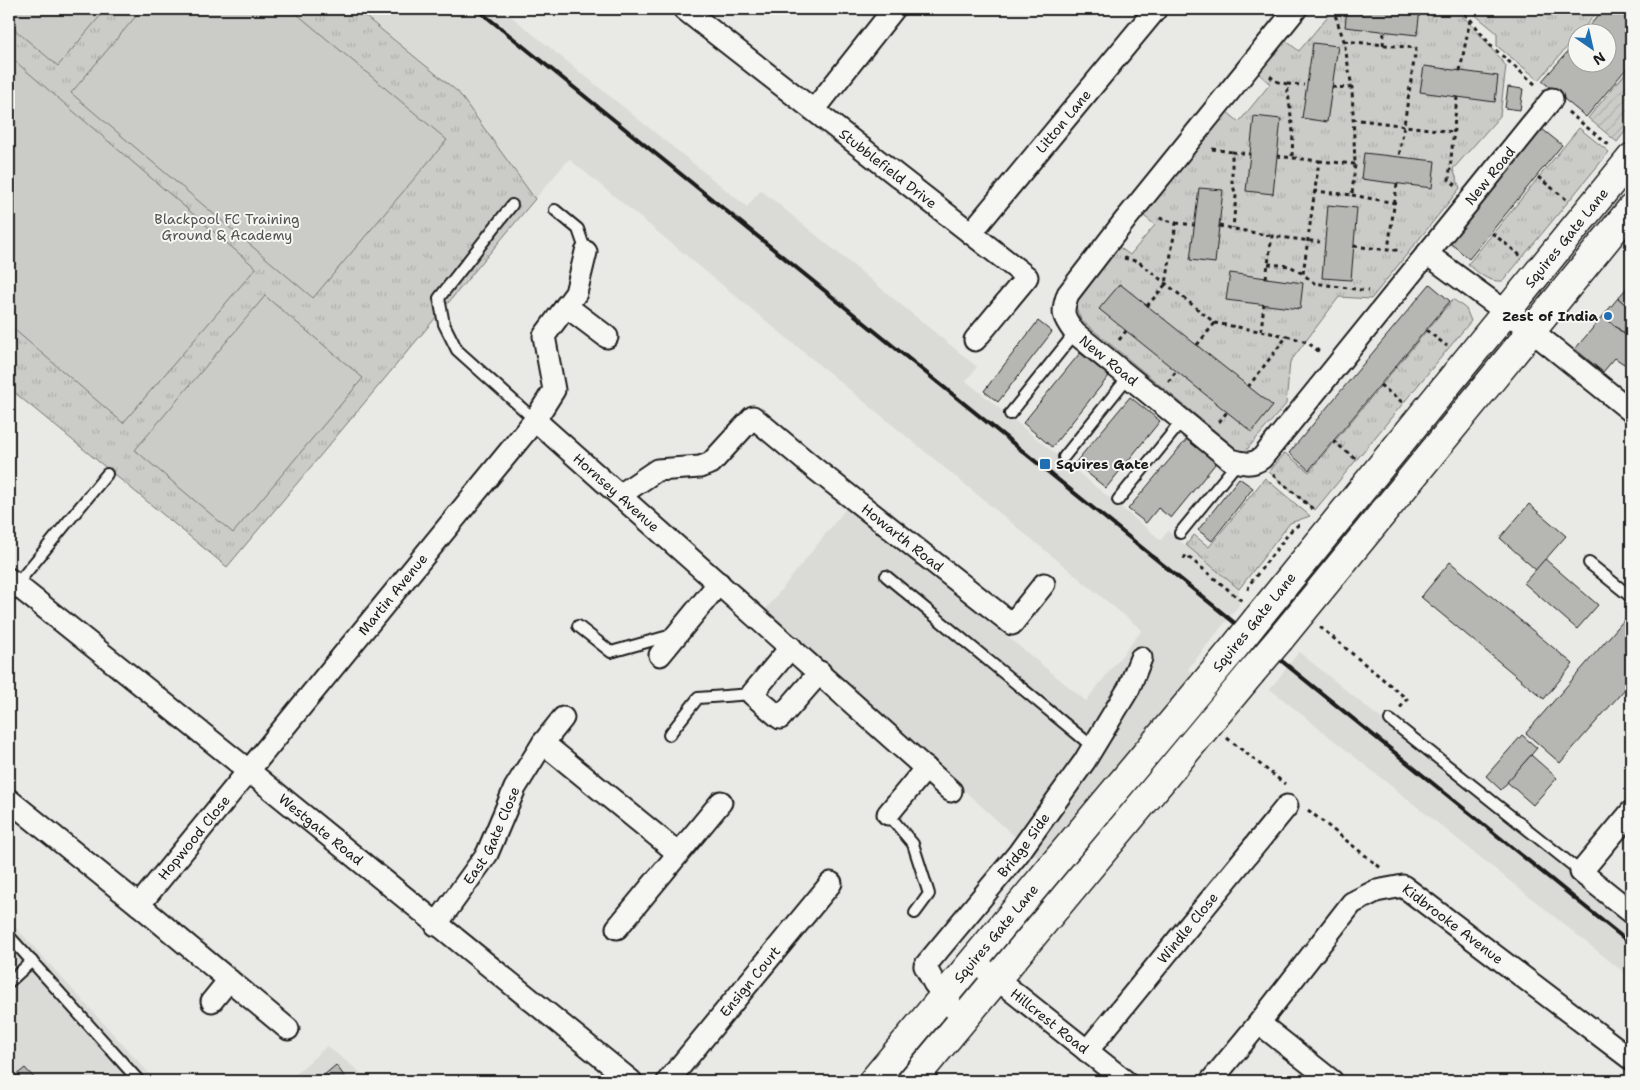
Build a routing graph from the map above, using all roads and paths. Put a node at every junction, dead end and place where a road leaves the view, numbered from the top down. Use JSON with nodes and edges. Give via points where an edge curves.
{"nodes":[{"id":1,"x":684,"y":9,"type":"edge"},
{"id":2,"x":894,"y":9,"type":"edge"},
{"id":3,"x":1156,"y":9,"type":"edge"},
{"id":4,"x":1296,"y":9,"type":"edge"},
{"id":5,"x":1333,"y":9,"type":"edge"},
{"id":6,"x":1470,"y":19,"type":"dead end"},
{"id":7,"x":1384,"y":32,"type":"dead end"},
{"id":8,"x":1344,"y":41,"type":"junction"},
{"id":9,"x":1383,"y":45,"type":"junction"},
{"id":10,"x":1253,"y":62,"type":"junction"},
{"id":11,"x":1460,"y":71,"type":"dead end"},
{"id":12,"x":1287,"y":84,"type":"junction"},
{"id":13,"x":1304,"y":85,"type":"dead end"},
{"id":14,"x":1332,"y":87,"type":"dead end"},
{"id":15,"x":1352,"y":88,"type":"junction"},
{"id":16,"x":1457,"y":97,"type":"dead end"},
{"id":17,"x":1552,"y":99,"type":"dead end"},
{"id":18,"x":814,"y":110,"type":"junction"},
{"id":19,"x":1352,"y":119,"type":"junction"},
{"id":20,"x":1403,"y":125,"type":"junction"},
{"id":21,"x":1453,"y":132,"type":"junction"},
{"id":22,"x":1190,"y":140,"type":"junction"},
{"id":23,"x":1232,"y":152,"type":"junction"},
{"id":24,"x":1250,"y":154,"type":"dead end"},
{"id":25,"x":1277,"y":156,"type":"dead end"},
{"id":26,"x":1399,"y":157,"type":"dead end"},
{"id":27,"x":1292,"y":158,"type":"junction"},
{"id":28,"x":1631,"y":158,"type":"edge"},
{"id":29,"x":1319,"y":161,"type":"junction"},
{"id":30,"x":1355,"y":164,"type":"junction"},
{"id":31,"x":1538,"y":177,"type":"dead end"},
{"id":32,"x":1397,"y":184,"type":"dead end"},
{"id":33,"x":1314,"y":191,"type":"junction"},
{"id":34,"x":1352,"y":195,"type":"junction"},
{"id":35,"x":1472,"y":198,"type":"junction"},
{"id":36,"x":1395,"y":203,"type":"junction"},
{"id":37,"x":512,"y":205,"type":"dead end"},
{"id":38,"x":1138,"y":205,"type":"junction"},
{"id":39,"x":1631,"y":209,"type":"edge"},
{"id":40,"x":555,"y":210,"type":"dead end"},
{"id":41,"x":1585,"y":214,"type":"junction"},
{"id":42,"x":1176,"y":223,"type":"junction"},
{"id":43,"x":1194,"y":225,"type":"dead end"},
{"id":44,"x":1219,"y":226,"type":"dead end"},
{"id":45,"x":1233,"y":228,"type":"junction"},
{"id":46,"x":971,"y":233,"type":"junction"},
{"id":47,"x":1492,"y":233,"type":"dead end"},
{"id":48,"x":1272,"y":236,"type":"junction"},
{"id":49,"x":1308,"y":240,"type":"junction"},
{"id":50,"x":1320,"y":242,"type":"dead end"},
{"id":51,"x":1105,"y":245,"type":"junction"},
{"id":52,"x":1354,"y":246,"type":"dead end"},
{"id":53,"x":1388,"y":250,"type":"junction"},
{"id":54,"x":586,"y":252,"type":"joint"},
{"id":55,"x":1422,"y":259,"type":"junction"},
{"id":56,"x":1268,"y":264,"type":"junction"},
{"id":57,"x":1540,"y":270,"type":"junction"},
{"id":58,"x":1303,"y":274,"type":"junction"},
{"id":59,"x":1266,"y":278,"type":"dead end"},
{"id":60,"x":1166,"y":284,"type":"junction"},
{"id":61,"x":1388,"y":302,"type":"junction"},
{"id":62,"x":1264,"y":304,"type":"dead end"},
{"id":63,"x":566,"y":306,"type":"junction"},
{"id":64,"x":1147,"y":306,"type":"dead end"},
{"id":65,"x":1505,"y":312,"type":"junction"},
{"id":66,"x":1215,"y":323,"type":"junction"},
{"id":67,"x":1260,"y":331,"type":"junction"},
{"id":68,"x":1532,"y":331,"type":"junction"},
{"id":69,"x":1075,"y":334,"type":"junction"},
{"id":70,"x":1287,"y":336,"type":"junction"},
{"id":71,"x":607,"y":337,"type":"dead end"},
{"id":72,"x":975,"y":340,"type":"dead end"},
{"id":73,"x":1197,"y":345,"type":"dead end"},
{"id":74,"x":1336,"y":365,"type":"junction"},
{"id":75,"x":1128,"y":377,"type":"junction"},
{"id":76,"x":1248,"y":386,"type":"dead end"},
{"id":77,"x":1631,"y":411,"type":"edge"},
{"id":78,"x":1010,"y":414,"type":"dead end"},
{"id":79,"x":535,"y":420,"type":"junction"},
{"id":80,"x":1182,"y":421,"type":"junction"},
{"id":81,"x":1333,"y":441,"type":"dead end"},
{"id":82,"x":1064,"y":456,"type":"dead end"},
{"id":83,"x":1357,"y":460,"type":"dead end"},
{"id":84,"x":1238,"y":462,"type":"junction"},
{"id":85,"x":1269,"y":472,"type":"dead end"},
{"id":86,"x":107,"y":474,"type":"dead end"},
{"id":87,"x":620,"y":495,"type":"junction"},
{"id":88,"x":1118,"y":500,"type":"dead end"},
{"id":89,"x":1315,"y":510,"type":"dead end"},
{"id":90,"x":1180,"y":533,"type":"dead end"},
{"id":91,"x":1184,"y":559,"type":"dead end"},
{"id":92,"x":1589,"y":563,"type":"dead end"},
{"id":93,"x":886,"y":576,"type":"dead end"},
{"id":94,"x":12,"y":582,"type":"edge"},
{"id":95,"x":719,"y":583,"type":"junction"},
{"id":96,"x":1044,"y":584,"type":"dead end"},
{"id":97,"x":1631,"y":597,"type":"edge"},
{"id":98,"x":1239,"y":598,"type":"dead end"},
{"id":99,"x":578,"y":626,"type":"dead end"},
{"id":100,"x":1321,"y":628,"type":"dead end"},
{"id":101,"x":678,"y":633,"type":"junction"},
{"id":102,"x":791,"y":647,"type":"junction"},
{"id":103,"x":660,"y":655,"type":"dead end"},
{"id":104,"x":1141,"y":658,"type":"dead end"},
{"id":105,"x":820,"y":672,"type":"junction"},
{"id":106,"x":752,"y":694,"type":"junction"},
{"id":107,"x":563,"y":718,"type":"dead end"},
{"id":108,"x":1390,"y":720,"type":"joint"},
{"id":109,"x":669,"y":734,"type":"dead end"},
{"id":110,"x":1230,"y":740,"type":"dead end"},
{"id":111,"x":543,"y":743,"type":"junction"},
{"id":112,"x":1093,"y":747,"type":"junction"},
{"id":113,"x":926,"y":768,"type":"junction"},
{"id":114,"x":249,"y":770,"type":"junction"},
{"id":115,"x":1269,"y":772,"type":"dead end"},
{"id":116,"x":951,"y":791,"type":"dead end"},
{"id":117,"x":9,"y":800,"type":"edge"},
{"id":118,"x":721,"y":802,"type":"dead end"},
{"id":119,"x":1287,"y":806,"type":"joint"},
{"id":120,"x":1631,"y":812,"type":"edge"},
{"id":121,"x":888,"y":814,"type":"joint"},
{"id":122,"x":678,"y":853,"type":"junction"},
{"id":123,"x":1581,"y":872,"type":"junction"},
{"id":124,"x":831,"y":883,"type":"dead end"},
{"id":125,"x":1403,"y":886,"type":"junction"},
{"id":126,"x":139,"y":906,"type":"junction"},
{"id":127,"x":1631,"y":912,"type":"edge"},
{"id":128,"x":915,"y":913,"type":"dead end"},
{"id":129,"x":436,"y":925,"type":"junction"},
{"id":130,"x":617,"y":928,"type":"dead end"},
{"id":131,"x":9,"y":936,"type":"edge"},
{"id":132,"x":973,"y":960,"type":"junction"},
{"id":133,"x":32,"y":962,"type":"junction"},
{"id":134,"x":996,"y":978,"type":"junction"},
{"id":135,"x":229,"y":980,"type":"junction"},
{"id":136,"x":9,"y":982,"type":"edge"},
{"id":137,"x":944,"y":996,"type":"junction"},
{"id":138,"x":212,"y":1002,"type":"dead end"},
{"id":139,"x":962,"y":1019,"type":"junction"},
{"id":140,"x":1259,"y":1024,"type":"junction"},
{"id":141,"x":288,"y":1029,"type":"dead end"},
{"id":142,"x":1087,"y":1051,"type":"junction"},
{"id":143,"x":1631,"y":1059,"type":"edge"},
{"id":144,"x":139,"y":1081,"type":"edge"},
{"id":145,"x":631,"y":1081,"type":"edge"},
{"id":146,"x":668,"y":1081,"type":"edge"},
{"id":147,"x":873,"y":1081,"type":"edge"},
{"id":148,"x":912,"y":1081,"type":"edge"},
{"id":149,"x":1125,"y":1081,"type":"edge"},
{"id":150,"x":1211,"y":1081,"type":"edge"},
{"id":151,"x":1332,"y":1081,"type":"edge"}],
"edges":[{"from":1,"to":18,"type":"street","name":"Stubblefield Drive"},
{"from":2,"to":18,"type":"street"},
{"from":3,"to":46,"type":"street","name":"Litton Lane"},
{"from":4,"to":10,"type":"street","name":"New Road"},
{"from":5,"to":8,"type":"path"},
{"from":6,"to":11,"type":"path"},
{"from":7,"to":9,"type":"path"},
{"from":8,"to":9,"type":"path"},
{"from":8,"to":15,"type":"path"},
{"from":9,"to":20,"type":"path","via":[[1416,48]]},
{"from":10,"to":12,"type":"path","via":[[1275,81]]},
{"from":10,"to":22,"type":"street","name":"New Road"},
{"from":12,"to":13,"type":"path"},
{"from":12,"to":27,"type":"path","via":[[1293,132]]},
{"from":14,"to":15,"type":"path"},
{"from":15,"to":19,"type":"path"},
{"from":16,"to":21,"type":"path"},
{"from":17,"to":35,"type":"street","name":"New Road"},
{"from":18,"to":46,"type":"street","name":"Stubblefield Drive"},
{"from":19,"to":20,"type":"path"},
{"from":19,"to":30,"type":"path"},
{"from":20,"to":21,"type":"path"},
{"from":20,"to":26,"type":"path"},
{"from":21,"to":35,"type":"path","via":[[1449,180]]},
{"from":22,"to":23,"type":"path","via":[[1198,147]]},
{"from":22,"to":38,"type":"street","name":"New Road"},
{"from":23,"to":24,"type":"path"},
{"from":23,"to":45,"type":"path","via":[[1232,182],[1236,196]]},
{"from":25,"to":27,"type":"path"},
{"from":27,"to":29,"type":"path"},
{"from":28,"to":41,"type":"main road","name":"Squires Gate Lane"},
{"from":29,"to":30,"type":"path"},
{"from":29,"to":33,"type":"path"},
{"from":30,"to":34,"type":"path"},
{"from":31,"to":41,"type":"path"},
{"from":32,"to":36,"type":"path"},
{"from":33,"to":34,"type":"path"},
{"from":33,"to":49,"type":"path"},
{"from":34,"to":36,"type":"path"},
{"from":35,"to":55,"type":"street","name":"New Road"},
{"from":36,"to":53,"type":"path"},
{"from":37,"to":79,"type":"lane","via":[[438,298],[444,324],[457,350]]},
{"from":38,"to":42,"type":"path","via":[[1151,216]]},
{"from":38,"to":51,"type":"street","name":"New Road"},
{"from":39,"to":68,"type":"main road"},
{"from":40,"to":54,"type":"lane","via":[[578,229]]},
{"from":41,"to":57,"type":"main road","name":"Squires Gate Lane"},
{"from":42,"to":43,"type":"path"},
{"from":42,"to":60,"type":"path"},
{"from":44,"to":45,"type":"path"},
{"from":45,"to":48,"type":"path"},
{"from":46,"to":72,"type":"street","name":"Stubblefield Drive","via":[[1028,277]]},
{"from":47,"to":57,"type":"path"},
{"from":48,"to":49,"type":"path"},
{"from":48,"to":56,"type":"path"},
{"from":49,"to":50,"type":"path"},
{"from":49,"to":58,"type":"path"},
{"from":51,"to":60,"type":"path","via":[[1120,256],[1139,262]]},
{"from":51,"to":69,"type":"street","name":"New Road","via":[[1068,294],[1064,305],[1063,317]]},
{"from":52,"to":53,"type":"path"},
{"from":53,"to":55,"type":"path","via":[[1398,250]]},
{"from":54,"to":63,"type":"street","name":"Martin Avenue","via":[[576,293]]},
{"from":55,"to":61,"type":"street","name":"New Road"},
{"from":55,"to":65,"type":"street"},
{"from":56,"to":58,"type":"path","via":[[1290,266]]},
{"from":56,"to":59,"type":"path"},
{"from":57,"to":65,"type":"main road","name":"Squires Gate Lane"},
{"from":58,"to":61,"type":"path","via":[[1314,283],[1376,293]]},
{"from":60,"to":64,"type":"path"},
{"from":60,"to":66,"type":"path"},
{"from":61,"to":74,"type":"street","name":"New Road"},
{"from":62,"to":67,"type":"path"},
{"from":63,"to":71,"type":"street"},
{"from":63,"to":79,"type":"street","name":"Martin Avenue","via":[[544,336],[554,390]]},
{"from":65,"to":68,"type":"street"},
{"from":65,"to":132,"type":"main road","name":"Squires Gate Lane","bridge":true,"via":[[1229,654]]},
{"from":66,"to":67,"type":"path"},
{"from":66,"to":73,"type":"path"},
{"from":67,"to":70,"type":"path"},
{"from":68,"to":77,"type":"street"},
{"from":68,"to":134,"type":"main road","bridge":true},
{"from":69,"to":75,"type":"street","name":"New Road"},
{"from":69,"to":78,"type":"lane"},
{"from":70,"to":74,"type":"path","via":[[1307,342]]},
{"from":70,"to":76,"type":"path"},
{"from":74,"to":84,"type":"street","name":"New Road","via":[[1262,458],[1251,464]]},
{"from":75,"to":80,"type":"street","name":"New Road"},
{"from":75,"to":82,"type":"lane"},
{"from":79,"to":87,"type":"street","name":"Hornsey Avenue"},
{"from":79,"to":114,"type":"street","name":"Martin Avenue"},
{"from":80,"to":84,"type":"street","name":"New Road"},
{"from":80,"to":88,"type":"lane"},
{"from":81,"to":83,"type":"path"},
{"from":84,"to":90,"type":"lane"},
{"from":85,"to":89,"type":"path"},
{"from":86,"to":94,"type":"lane"},
{"from":87,"to":95,"type":"street","name":"Hornsey Avenue"},
{"from":87,"to":96,"type":"street","name":"Howarth Road","via":[[657,470],[700,467],[711,463],[753,417],[1012,624]]},
{"from":91,"to":98,"type":"path","via":[[1186,556]]},
{"from":92,"to":97,"type":"lane"},
{"from":93,"to":112,"type":"lane"},
{"from":94,"to":114,"type":"street","name":"Westgate Road"},
{"from":95,"to":101,"type":"street"},
{"from":95,"to":102,"type":"street","name":"Hornsey Avenue"},
{"from":99,"to":101,"type":"lane","via":[[611,652]]},
{"from":100,"to":108,"type":"path","via":[[1407,699]]},
{"from":101,"to":103,"type":"street"},
{"from":102,"to":105,"type":"street","name":"Hornsey Avenue"},
{"from":102,"to":106,"type":"street"},
{"from":104,"to":112,"type":"street","name":"Bridge Side","via":[[1129,688]]},
{"from":105,"to":106,"type":"street","via":[[780,718]]},
{"from":105,"to":113,"type":"street","name":"Hornsey Avenue"},
{"from":106,"to":109,"type":"lane","via":[[698,698]]},
{"from":107,"to":111,"type":"street","name":"East Gate Close"},
{"from":108,"to":123,"type":"lane"},
{"from":110,"to":115,"type":"path"},
{"from":111,"to":122,"type":"street"},
{"from":111,"to":129,"type":"street","name":"East Gate Close","via":[[516,788],[487,854]]},
{"from":112,"to":137,"type":"street","name":"Bridge Side","via":[[1018,854],[925,966]]},
{"from":113,"to":116,"type":"street","name":"Hornsey Avenue"},
{"from":113,"to":121,"type":"street"},
{"from":114,"to":126,"type":"street","name":"Hopwood Close"},
{"from":114,"to":129,"type":"street","name":"Westgate Road"},
{"from":117,"to":126,"type":"street"},
{"from":118,"to":122,"type":"street"},
{"from":119,"to":125,"type":"path","via":[[1294,799]]},
{"from":119,"to":142,"type":"street","name":"Windle Close"},
{"from":120,"to":123,"type":"street"},
{"from":121,"to":128,"type":"lane","via":[[913,844],[929,894]]},
{"from":122,"to":130,"type":"street"},
{"from":123,"to":127,"type":"street"},
{"from":124,"to":146,"type":"street","name":"Ensign Court"},
{"from":125,"to":140,"type":"street","name":"Kidbrooke Avenue","via":[[1376,891],[1352,903]]},
{"from":125,"to":143,"type":"street","name":"Kidbrooke Avenue"},
{"from":126,"to":135,"type":"street"},
{"from":129,"to":145,"type":"street","name":"Westgate Road"},
{"from":131,"to":133,"type":"lane"},
{"from":132,"to":134,"type":"street","name":"Hillcrest Road"},
{"from":132,"to":137,"type":"main road","name":"Squires Gate Lane"},
{"from":133,"to":136,"type":"lane"},
{"from":133,"to":144,"type":"lane"},
{"from":134,"to":139,"type":"main road"},
{"from":134,"to":142,"type":"street","name":"Hillcrest Road"},
{"from":135,"to":138,"type":"street"},
{"from":135,"to":141,"type":"street"},
{"from":137,"to":139,"type":"street","name":"Bridge Side"},
{"from":137,"to":147,"type":"main road","name":"Squires Gate Lane"},
{"from":139,"to":148,"type":"main road"},
{"from":140,"to":150,"type":"street","name":"Kidbrooke Avenue"},
{"from":140,"to":151,"type":"street"},
{"from":142,"to":149,"type":"street","name":"Hillcrest Road"}]}
